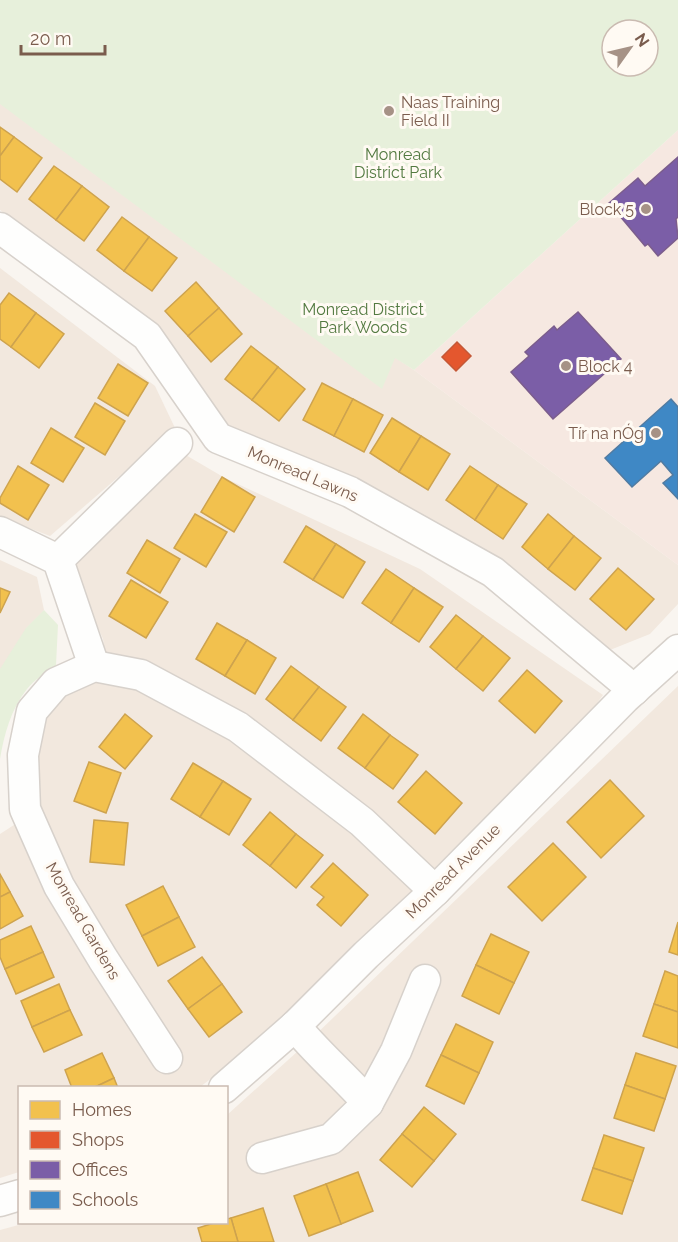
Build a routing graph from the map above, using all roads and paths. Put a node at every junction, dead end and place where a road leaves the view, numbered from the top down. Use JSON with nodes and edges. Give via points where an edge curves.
{"nodes":[{"id":1,"x":0,"y":228,"type":"edge"},
{"id":2,"x":177,"y":443,"type":"dead end"},
{"id":3,"x":0,"y":532,"type":"edge"},
{"id":4,"x":58,"y":560,"type":"junction"},
{"id":5,"x":678,"y":650,"type":"edge"},
{"id":6,"x":94,"y":666,"type":"junction"},
{"id":7,"x":634,"y":690,"type":"junction"},
{"id":8,"x":435,"y":891,"type":"junction"},
{"id":9,"x":425,"y":981,"type":"dead end"},
{"id":10,"x":295,"y":1026,"type":"junction"},
{"id":11,"x":167,"y":1058,"type":"dead end"},
{"id":12,"x":226,"y":1086,"type":"edge"},
{"id":13,"x":368,"y":1103,"type":"junction"},
{"id":14,"x":262,"y":1158,"type":"dead end"},
{"id":15,"x":18,"y":1196,"type":"edge"},
{"id":16,"x":0,"y":1201,"type":"edge"}],
"edges":[{"from":1,"to":7,"type":"street","name":"Monread Lawns","via":[[147,336],[218,438],[350,492],[493,572]]},
{"from":2,"to":4,"type":"street"},
{"from":3,"to":4,"type":"street"},
{"from":4,"to":6,"type":"street"},
{"from":5,"to":7,"type":"street","name":"Monread Avenue"},
{"from":6,"to":8,"type":"street","via":[[141,675],[238,727],[362,822]]},
{"from":6,"to":11,"type":"street","name":"Monread Gardens","via":[[56,683],[32,711],[23,755],[26,809],[59,886]]},
{"from":7,"to":8,"type":"street","name":"Monread Avenue"},
{"from":8,"to":10,"type":"street","name":"Monread Avenue"},
{"from":9,"to":13,"type":"street","via":[[396,1051]]},
{"from":10,"to":12,"type":"street","name":"Monread Avenue"},
{"from":10,"to":13,"type":"street"},
{"from":13,"to":14,"type":"street","via":[[331,1140]]},
{"from":15,"to":16,"type":"street"}]}
